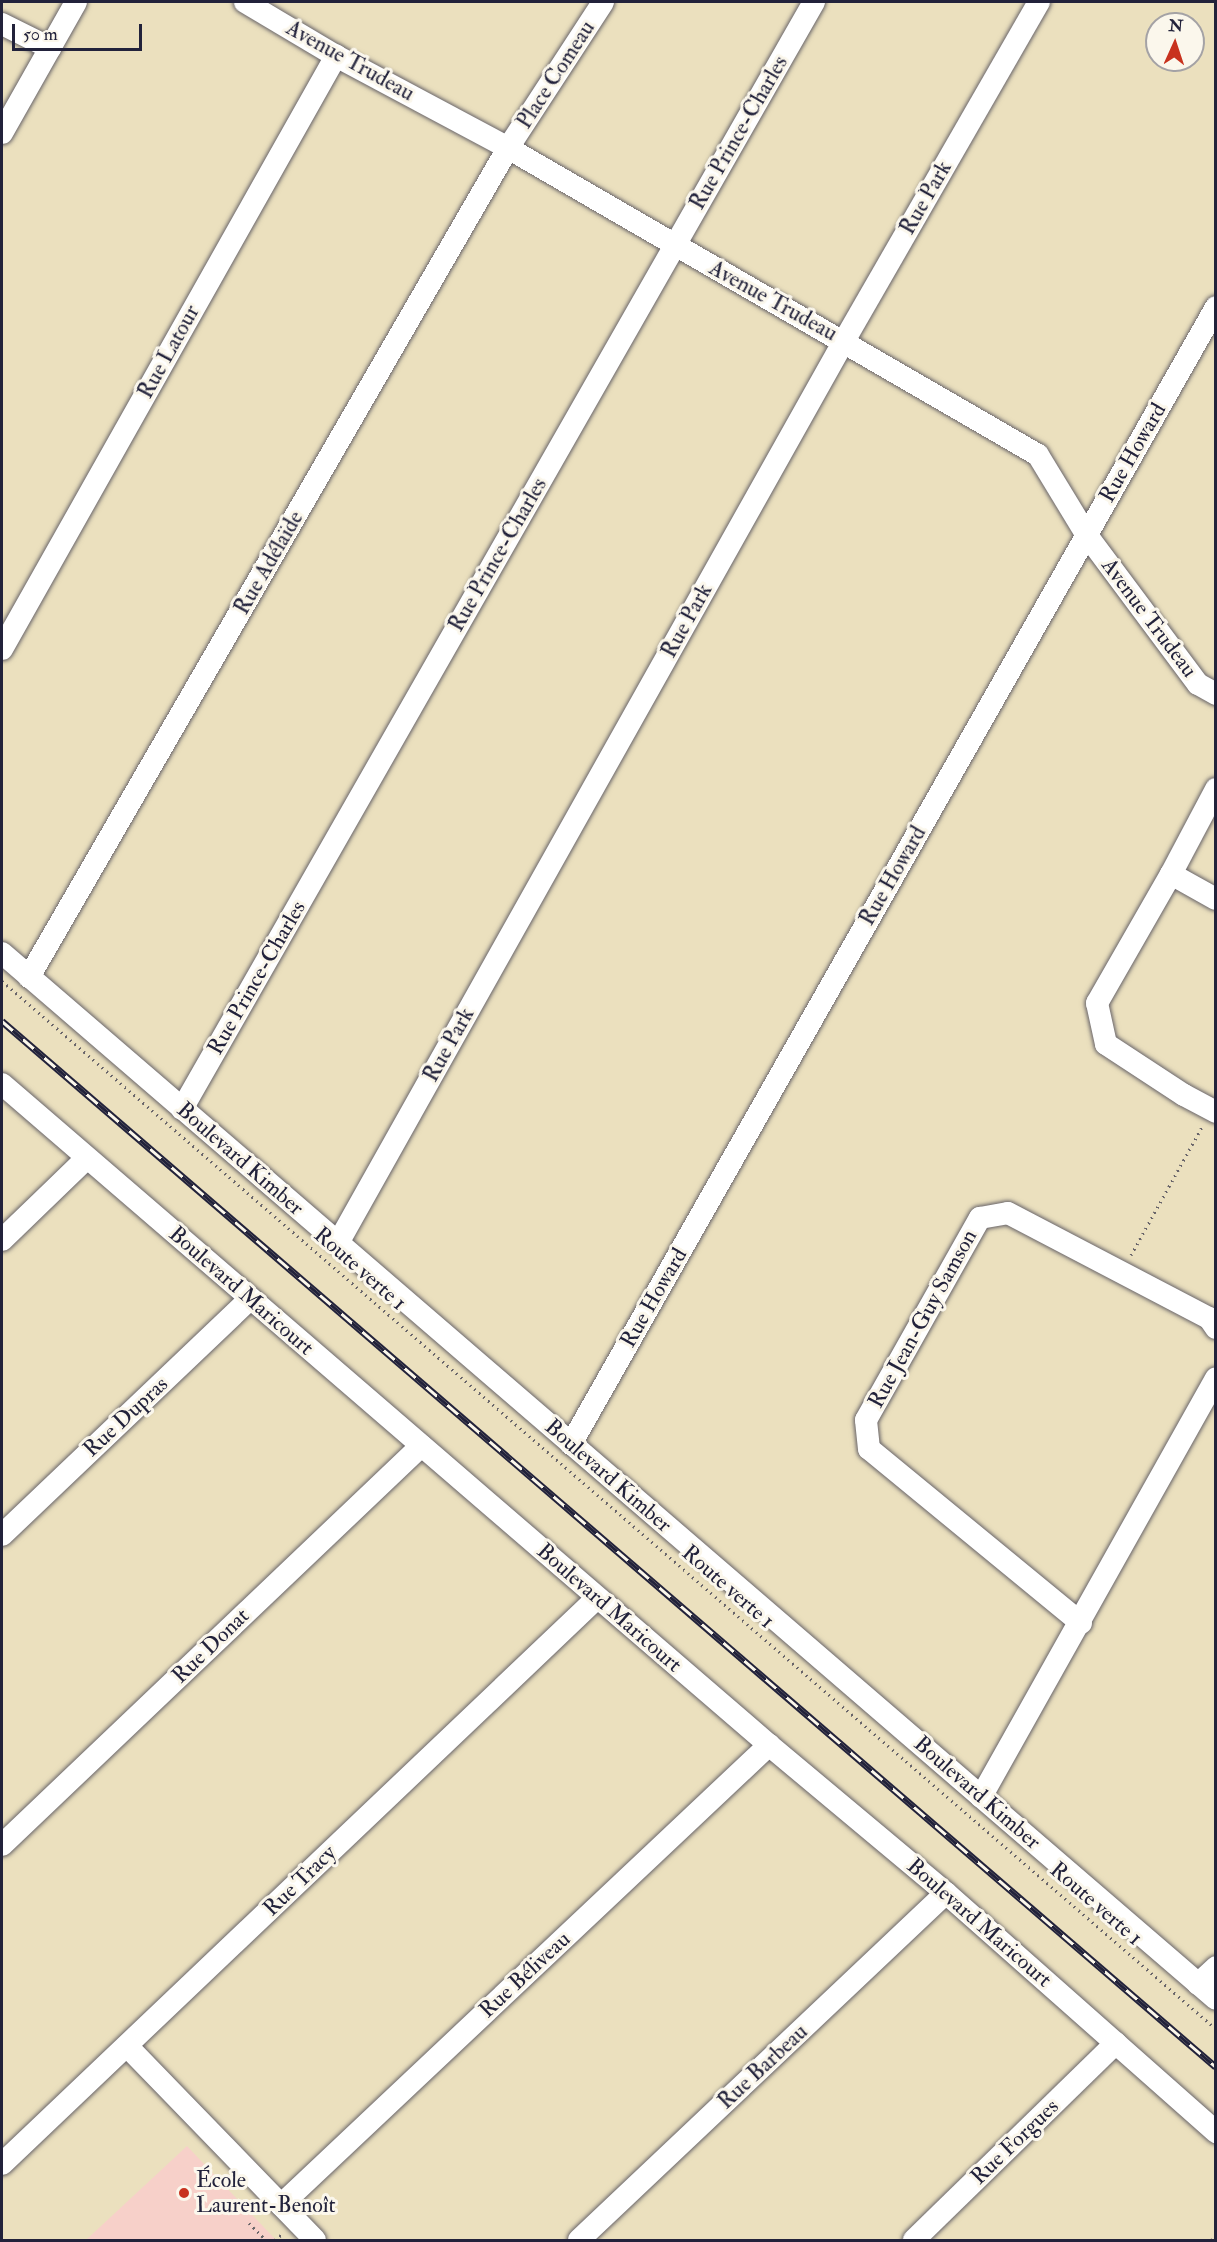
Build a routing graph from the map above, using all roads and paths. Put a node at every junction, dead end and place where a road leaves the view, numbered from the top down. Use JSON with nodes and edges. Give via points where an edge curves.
{"nodes":[{"id":1,"x":76,"y":2,"type":"edge"},
{"id":2,"x":245,"y":2,"type":"edge"},
{"id":3,"x":603,"y":2,"type":"edge"},
{"id":4,"x":814,"y":2,"type":"edge"},
{"id":5,"x":1039,"y":2,"type":"edge"},
{"id":6,"x":2,"y":24,"type":"edge"},
{"id":7,"x":50,"y":48,"type":"junction"},
{"id":8,"x":336,"y":56,"type":"junction"},
{"id":9,"x":2,"y":133,"type":"edge"},
{"id":10,"x":508,"y":148,"type":"junction"},
{"id":11,"x":675,"y":245,"type":"junction"},
{"id":12,"x":1215,"y":307,"type":"edge"},
{"id":13,"x":844,"y":341,"type":"junction"},
{"id":14,"x":1086,"y":534,"type":"junction"},
{"id":15,"x":2,"y":649,"type":"edge"},
{"id":16,"x":1215,"y":694,"type":"edge"},
{"id":17,"x":1215,"y":789,"type":"edge"},
{"id":18,"x":1171,"y":874,"type":"junction"},
{"id":19,"x":1215,"y":899,"type":"edge"},
{"id":20,"x":2,"y":953,"type":"edge"},
{"id":21,"x":29,"y":977,"type":"junction"},
{"id":22,"x":2,"y":981,"type":"edge"},
{"id":23,"x":2,"y":1084,"type":"edge"},
{"id":24,"x":182,"y":1109,"type":"junction"},
{"id":25,"x":1213,"y":1110,"type":"edge"},
{"id":26,"x":87,"y":1158,"type":"junction"},
{"id":27,"x":2,"y":1240,"type":"edge"},
{"id":28,"x":338,"y":1243,"type":"junction"},
{"id":29,"x":1121,"y":1272,"type":"junction"},
{"id":30,"x":250,"y":1299,"type":"junction"},
{"id":31,"x":1215,"y":1328,"type":"edge"},
{"id":32,"x":1215,"y":1378,"type":"edge"},
{"id":33,"x":571,"y":1444,"type":"junction"},
{"id":34,"x":421,"y":1446,"type":"junction"},
{"id":35,"x":2,"y":1535,"type":"edge"},
{"id":36,"x":597,"y":1598,"type":"junction"},
{"id":37,"x":1081,"y":1623,"type":"junction"},
{"id":38,"x":769,"y":1745,"type":"junction"},
{"id":39,"x":981,"y":1797,"type":"junction"},
{"id":40,"x":2,"y":1845,"type":"edge"},
{"id":41,"x":946,"y":1893,"type":"junction"},
{"id":42,"x":1215,"y":1967,"type":"edge"},
{"id":43,"x":1198,"y":1984,"type":"junction"},
{"id":44,"x":1215,"y":1999,"type":"edge"},
{"id":45,"x":1215,"y":2029,"type":"edge"},
{"id":46,"x":1116,"y":2043,"type":"junction"},
{"id":47,"x":127,"y":2046,"type":"junction"},
{"id":48,"x":1215,"y":2132,"type":"edge"},
{"id":49,"x":2,"y":2164,"type":"edge"},
{"id":50,"x":282,"y":2205,"type":"junction"},
{"id":51,"x":249,"y":2223,"type":"dead end"},
{"id":52,"x":1215,"y":2238,"type":"edge"},
{"id":53,"x":266,"y":2241,"type":"edge"},
{"id":54,"x":315,"y":2241,"type":"edge"},
{"id":55,"x":579,"y":2241,"type":"edge"},
{"id":56,"x":914,"y":2241,"type":"edge"},
{"id":57,"x":1211,"y":2241,"type":"edge"}],
"edges":[{"from":1,"to":7,"type":"street"},
{"from":2,"to":8,"type":"street","name":"Avenue Trudeau"},
{"from":3,"to":10,"type":"street","name":"Place Comeau"},
{"from":4,"to":11,"type":"street","name":"Rue Prince-Charles"},
{"from":5,"to":13,"type":"street","name":"Rue Park"},
{"from":6,"to":7,"type":"street"},
{"from":7,"to":9,"type":"street"},
{"from":8,"to":10,"type":"street","name":"Avenue Trudeau"},
{"from":8,"to":15,"type":"street","name":"Rue Latour"},
{"from":10,"to":11,"type":"street","name":"Avenue Trudeau"},
{"from":10,"to":21,"type":"street","name":"Rue Adélaïde"},
{"from":11,"to":13,"type":"street","name":"Avenue Trudeau"},
{"from":11,"to":24,"type":"street","name":"Rue Prince-Charles"},
{"from":12,"to":14,"type":"street","name":"Rue Howard"},
{"from":13,"to":14,"type":"street","name":"Avenue Trudeau","via":[[1038,455]]},
{"from":13,"to":28,"type":"street","name":"Rue Park"},
{"from":14,"to":16,"type":"street","name":"Avenue Trudeau","via":[[1198,684]]},
{"from":14,"to":33,"type":"street","name":"Rue Howard"},
{"from":17,"to":18,"type":"street"},
{"from":18,"to":19,"type":"street"},
{"from":18,"to":25,"type":"street","via":[[1097,1003],[1106,1044]]},
{"from":20,"to":21,"type":"street","name":"Boulevard Kimber"},
{"from":21,"to":24,"type":"street","name":"Boulevard Kimber"},
{"from":22,"to":45,"type":"path","name":"Route verte 1"},
{"from":23,"to":26,"type":"street","name":"Boulevard Maricourt"},
{"from":24,"to":28,"type":"street","name":"Boulevard Kimber"},
{"from":25,"to":29,"type":"path"},
{"from":26,"to":27,"type":"street"},
{"from":26,"to":30,"type":"street","name":"Boulevard Maricourt"},
{"from":28,"to":33,"type":"street","name":"Boulevard Kimber"},
{"from":29,"to":31,"type":"street","name":"Rue Jean-Guy Samson","via":[[1209,1318]]},
{"from":29,"to":37,"type":"street","name":"Rue Jean-Guy Samson","via":[[1008,1213],[980,1218],[866,1420],[869,1449]]},
{"from":30,"to":34,"type":"street","name":"Boulevard Maricourt"},
{"from":30,"to":35,"type":"street","name":"Rue Dupras"},
{"from":32,"to":37,"type":"street"},
{"from":33,"to":39,"type":"street","name":"Boulevard Kimber"},
{"from":34,"to":36,"type":"street","name":"Boulevard Maricourt"},
{"from":34,"to":40,"type":"street","name":"Rue Donat"},
{"from":36,"to":38,"type":"street","name":"Boulevard Maricourt"},
{"from":36,"to":47,"type":"street","name":"Rue Tracy"},
{"from":37,"to":39,"type":"street"},
{"from":38,"to":41,"type":"street","name":"Boulevard Maricourt"},
{"from":38,"to":50,"type":"street","name":"Rue Béliveau"},
{"from":39,"to":43,"type":"street","name":"Boulevard Kimber"},
{"from":41,"to":46,"type":"street","name":"Boulevard Maricourt"},
{"from":41,"to":55,"type":"street","name":"Rue Barbeau"},
{"from":42,"to":43,"type":"street"},
{"from":43,"to":44,"type":"street","name":"Boulevard Kimber"},
{"from":46,"to":48,"type":"street","name":"Boulevard Maricourt"},
{"from":46,"to":56,"type":"street","name":"Rue Forgues"},
{"from":47,"to":49,"type":"street","name":"Rue Tracy"},
{"from":47,"to":50,"type":"street"},
{"from":50,"to":54,"type":"street"},
{"from":51,"to":53,"type":"path"},
{"from":52,"to":57,"type":"path"}]}
